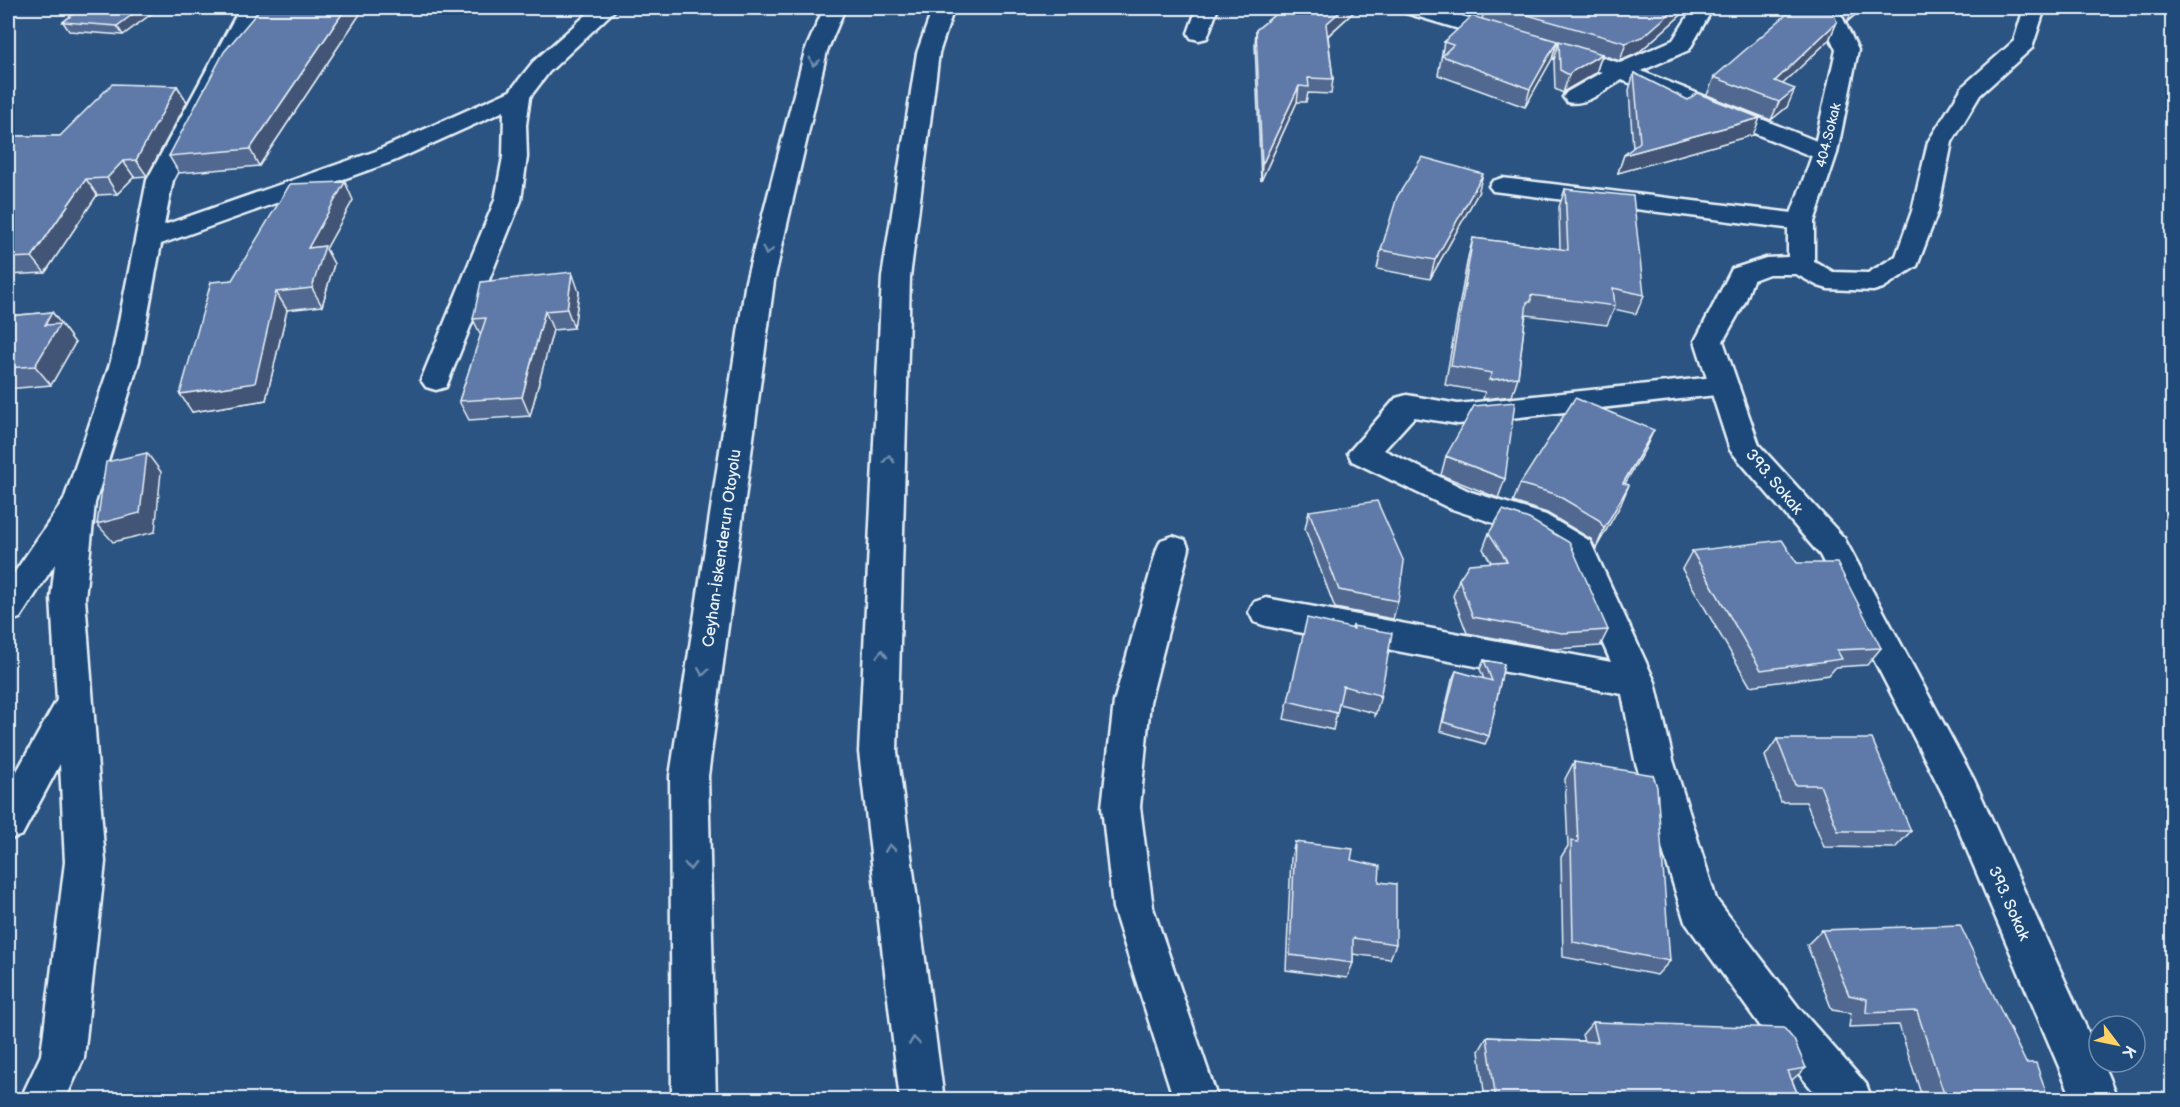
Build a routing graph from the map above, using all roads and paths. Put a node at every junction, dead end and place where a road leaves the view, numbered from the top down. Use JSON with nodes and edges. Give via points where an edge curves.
{"nodes":[{"id":1,"x":251,"y":8,"type":"edge"},
{"id":2,"x":606,"y":8,"type":"edge"},
{"id":3,"x":834,"y":8,"type":"edge"},
{"id":4,"x":943,"y":8,"type":"edge"},
{"id":5,"x":1207,"y":8,"type":"edge"},
{"id":6,"x":1414,"y":8,"type":"edge"},
{"id":7,"x":1701,"y":8,"type":"edge"},
{"id":8,"x":1828,"y":8,"type":"edge"},
{"id":9,"x":2034,"y":8,"type":"edge"},
{"id":10,"x":1199,"y":33,"type":"dead end"},
{"id":11,"x":1621,"y":70,"type":"junction"},
{"id":12,"x":518,"y":96,"type":"junction"},
{"id":13,"x":1575,"y":97,"type":"dead end"},
{"id":14,"x":1825,"y":153,"type":"junction"},
{"id":15,"x":1502,"y":186,"type":"dead end"},
{"id":16,"x":1801,"y":222,"type":"junction"},
{"id":17,"x":149,"y":239,"type":"junction"},
{"id":18,"x":1802,"y":265,"type":"junction"},
{"id":19,"x":436,"y":380,"type":"dead end"},
{"id":20,"x":1724,"y":386,"type":"junction"},
{"id":21,"x":79,"y":503,"type":"junction"},
{"id":22,"x":1173,"y":549,"type":"dead end"},
{"id":23,"x":8,"y":608,"type":"edge"},
{"id":24,"x":1266,"y":612,"type":"dead end"},
{"id":25,"x":1637,"y":682,"type":"junction"},
{"id":26,"x":75,"y":701,"type":"junction"},
{"id":27,"x":8,"y":823,"type":"edge"},
{"id":28,"x":42,"y":1100,"type":"edge"},
{"id":29,"x":694,"y":1100,"type":"edge"},
{"id":30,"x":922,"y":1100,"type":"edge"},
{"id":31,"x":1196,"y":1100,"type":"edge"},
{"id":32,"x":1850,"y":1100,"type":"edge"},
{"id":33,"x":2096,"y":1100,"type":"edge"}],
"edges":[{"from":1,"to":17,"type":"main road","via":[[160,180]]},
{"from":2,"to":12,"type":"main road","via":[[541,67]]},
{"from":3,"to":29,"type":"main road","name":"Ceyhan-İskenderun Otoyolu","one_way":true,"via":[[816,51],[760,280],[688,776]]},
{"from":30,"to":4,"type":"main road","one_way":true,"via":[[878,752],[897,277],[928,53]]},
{"from":5,"to":10,"type":"main road"},
{"from":6,"to":11,"type":"main road"},
{"from":7,"to":11,"type":"main road","via":[[1681,45]]},
{"from":8,"to":14,"type":"main road","name":"404.Sokak","via":[[1847,50]]},
{"from":9,"to":18,"type":"main road","via":[[2024,43],[1971,91],[1940,142],[1925,212],[1908,260],[1873,282],[1828,280]]},
{"from":11,"to":13,"type":"main road"},
{"from":11,"to":14,"type":"main road"},
{"from":12,"to":17,"type":"main road","via":[[385,156]]},
{"from":12,"to":19,"type":"main road","via":[[508,200]]},
{"from":14,"to":16,"type":"main road","name":"404.Sokak"},
{"from":15,"to":16,"type":"main road"},
{"from":16,"to":18,"type":"main road","name":"404.Sokak"},
{"from":17,"to":21,"type":"main road","via":[[125,361]]},
{"from":18,"to":20,"type":"main road","name":"393. Sokak","via":[[1766,266],[1742,275],[1709,341]]},
{"from":20,"to":25,"type":"main road","via":[[1458,414],[1407,405],[1363,453],[1460,500],[1535,524],[1578,550]]},
{"from":20,"to":33,"type":"main road","name":"393. Sokak","via":[[1745,450],[1832,547],[1961,792]]},
{"from":21,"to":23,"type":"main road"},
{"from":21,"to":26,"type":"main road","via":[[68,598]]},
{"from":22,"to":31,"type":"main road","via":[[1132,702],[1121,807],[1133,908]]},
{"from":24,"to":25,"type":"main road"},
{"from":25,"to":32,"type":"main road","via":[[1654,760],[1699,909],[1784,1023]]},
{"from":26,"to":27,"type":"main road"},
{"from":26,"to":28,"type":"main road","via":[[85,862],[62,1058]]}]}
